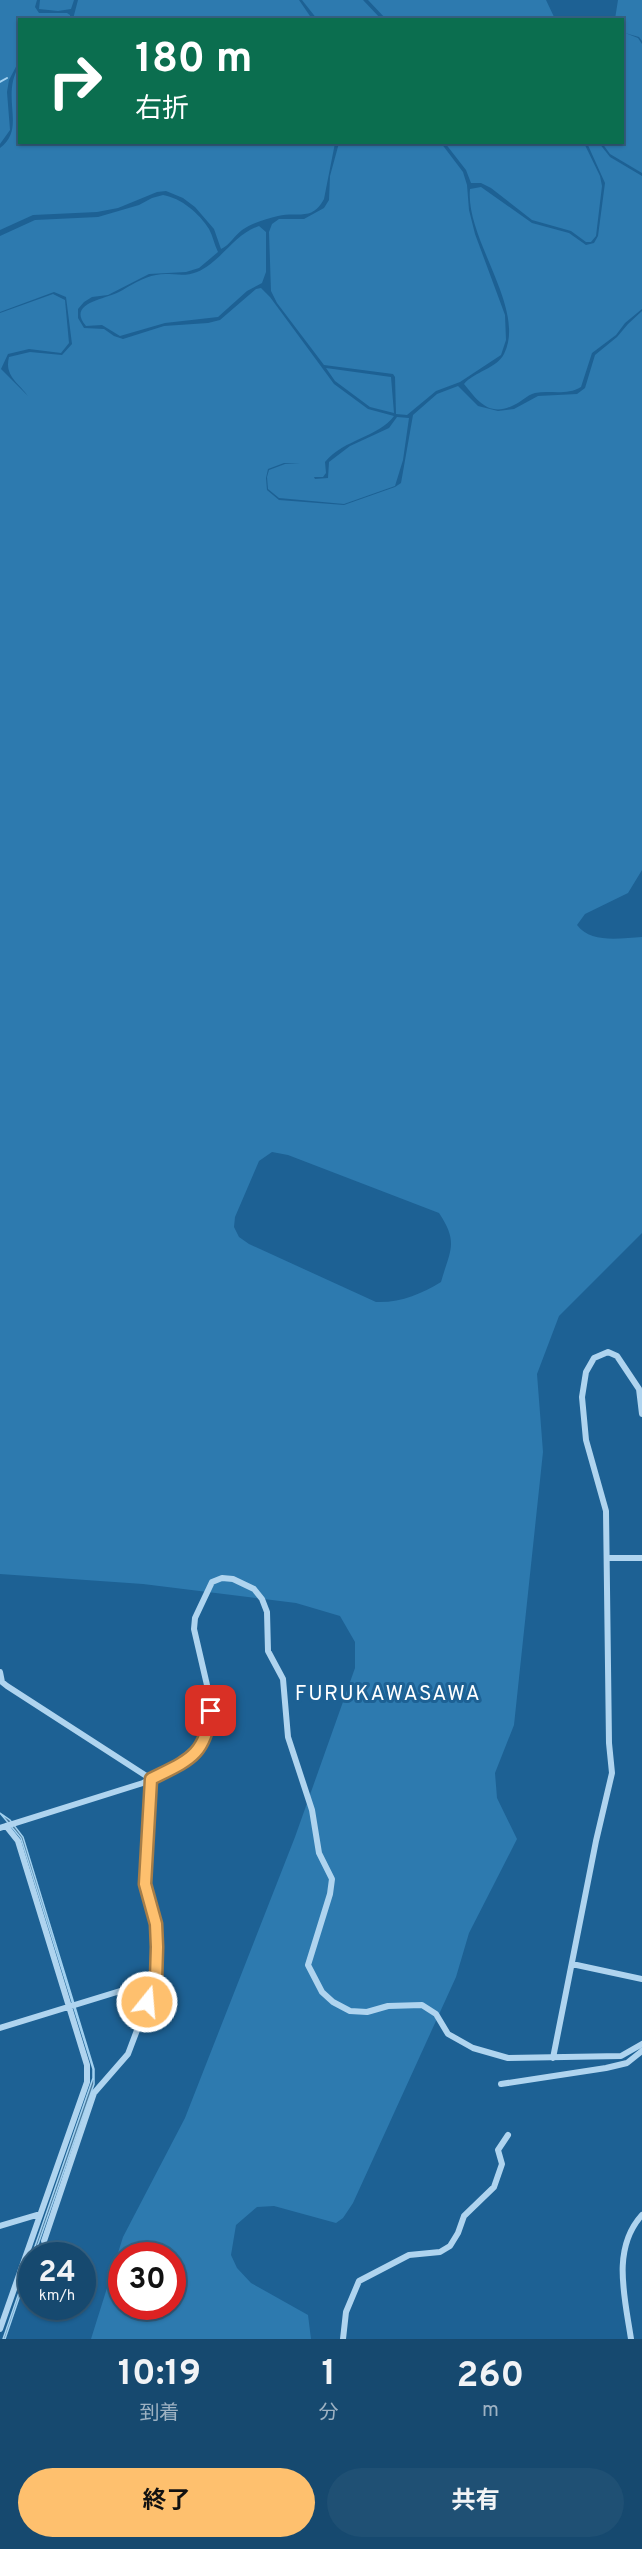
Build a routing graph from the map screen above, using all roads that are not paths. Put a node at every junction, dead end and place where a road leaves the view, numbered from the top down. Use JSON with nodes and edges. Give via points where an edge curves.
{"nodes":[{"id":1,"x":642,"y":1414,"type":"edge"},
{"id":2,"x":607,"y":1558,"type":"dead end"},
{"id":3,"x":642,"y":1558,"type":"edge"},
{"id":4,"x":0,"y":1672,"type":"edge"},
{"id":5,"x":1,"y":1683,"type":"edge"},
{"id":6,"x":151,"y":1779,"type":"junction"},
{"id":7,"x":3,"y":1827,"type":"edge"},
{"id":8,"x":572,"y":1964,"type":"junction"},
{"id":9,"x":642,"y":1979,"type":"edge"},
{"id":10,"x":156,"y":1980,"type":"junction"},
{"id":11,"x":69,"y":2007,"type":"junction"},
{"id":12,"x":0,"y":2028,"type":"edge"},
{"id":13,"x":642,"y":2044,"type":"edge"},
{"id":14,"x":642,"y":2051,"type":"edge"},
{"id":15,"x":553,"y":2058,"type":"junction"},
{"id":16,"x":501,"y":2084,"type":"dead end"},
{"id":17,"x":508,"y":2135,"type":"dead end"},
{"id":18,"x":40,"y":2214,"type":"junction"},
{"id":19,"x":642,"y":2216,"type":"edge"},
{"id":20,"x":0,"y":2226,"type":"edge"},
{"id":21,"x":44,"y":2241,"type":"dead end"},
{"id":22,"x":0,"y":2329,"type":"edge"},
{"id":23,"x":343,"y":2339,"type":"edge"},
{"id":24,"x":632,"y":2339,"type":"edge"}],
"edges":[{"from":1,"to":8,"type":"street","via":[[639,1389],[617,1356],[609,1352],[594,1358],[586,1372],[582,1397],[585,1440],[606,1511],[612,1773]]},
{"from":2,"to":3,"type":"street"},
{"from":4,"to":5,"type":"street"},
{"from":5,"to":6,"type":"street"},
{"from":6,"to":7,"type":"street"},
{"from":6,"to":10,"type":"street","via":[[145,1884],[156,1924]]},
{"from":6,"to":15,"type":"street","via":[[190,1759],[206,1739],[210,1698],[194,1629],[202,1600],[212,1582],[222,1578],[254,1588],[267,1612],[268,1651],[283,1678],[288,1737],[312,1810],[319,1853],[332,1879],[308,1965],[322,1992],[350,2011],[422,2004],[436,2014],[448,2034],[473,2048],[508,2058]]},
{"from":7,"to":11,"type":"street","via":[[18,1841]]},
{"from":8,"to":9,"type":"street"},
{"from":8,"to":15,"type":"street"},
{"from":10,"to":11,"type":"street"},
{"from":10,"to":21,"type":"street","via":[[128,2054],[94,2093]]},
{"from":11,"to":12,"type":"street"},
{"from":11,"to":18,"type":"street","via":[[87,2065],[87,2082]]},
{"from":13,"to":15,"type":"street","via":[[621,2056]]},
{"from":14,"to":16,"type":"street","via":[[627,2063],[606,2068]]},
{"from":17,"to":23,"type":"street","via":[[498,2150],[502,2164],[494,2187],[464,2216],[450,2246],[440,2252],[409,2255],[359,2281],[346,2312]]},
{"from":18,"to":20,"type":"street"},
{"from":18,"to":22,"type":"street"},
{"from":19,"to":24,"type":"street","via":[[627,2236],[622,2255]]}]}
